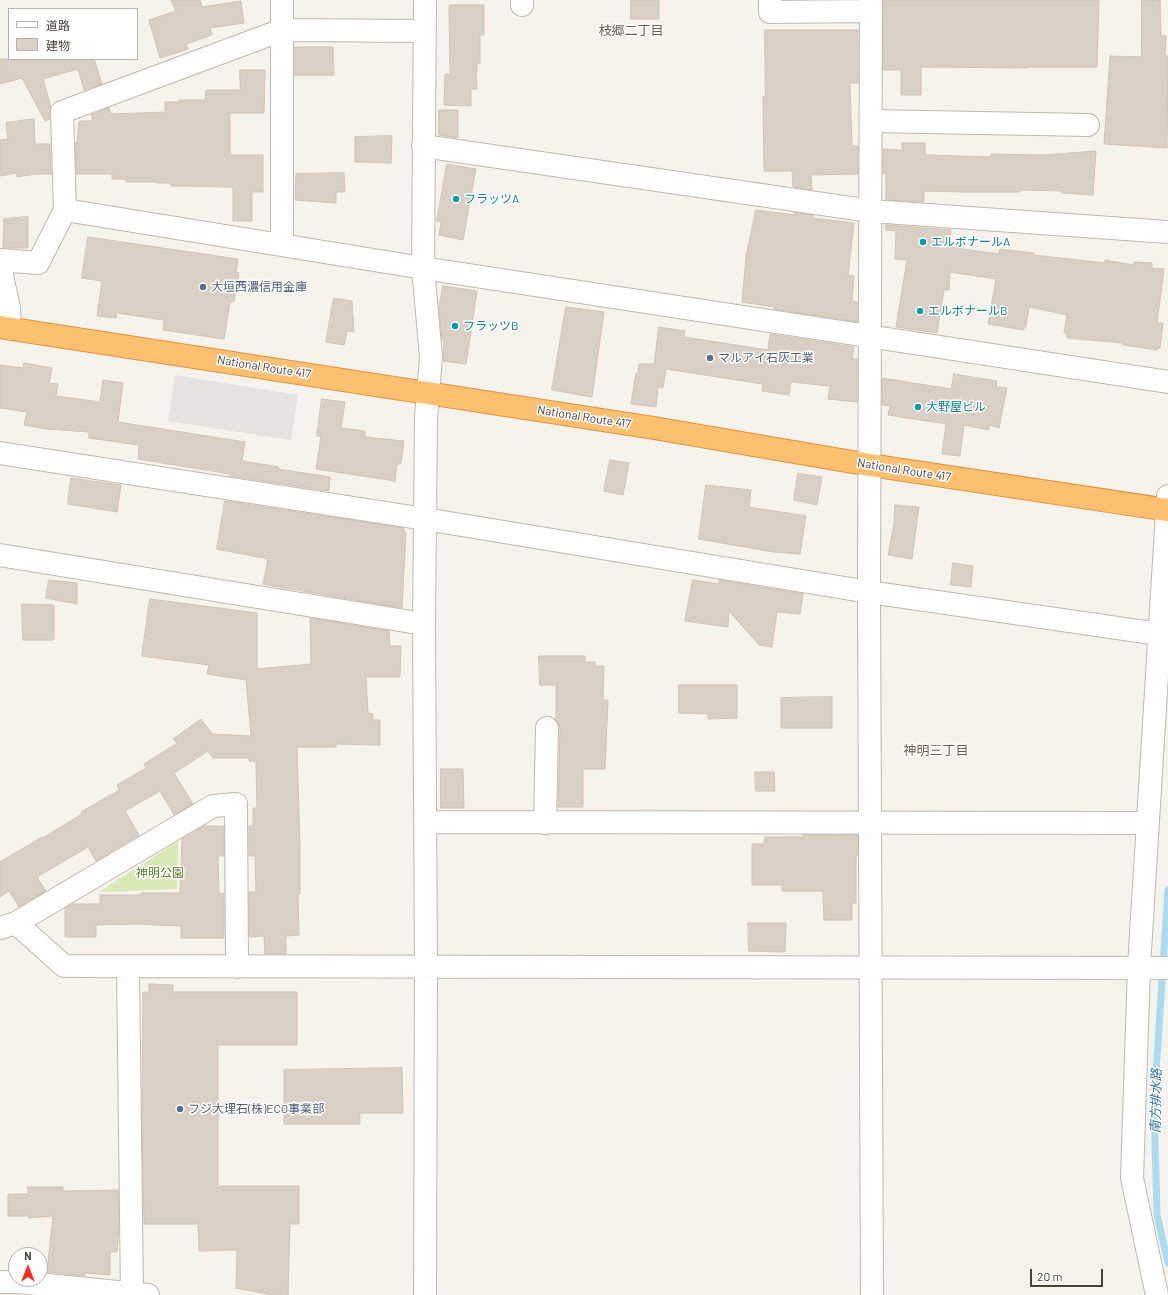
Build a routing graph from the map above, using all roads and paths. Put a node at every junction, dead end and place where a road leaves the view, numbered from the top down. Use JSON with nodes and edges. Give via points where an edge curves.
{"nodes":[{"id":1,"x":282,"y":0,"type":"edge"},
{"id":2,"x":424,"y":0,"type":"edge"},
{"id":3,"x":770,"y":0,"type":"edge"},
{"id":4,"x":871,"y":5,"type":"edge"},
{"id":5,"x":282,"y":30,"type":"junction"},
{"id":6,"x":424,"y":31,"type":"junction"},
{"id":7,"x":871,"y":121,"type":"junction"},
{"id":8,"x":1088,"y":125,"type":"dead end"},
{"id":9,"x":423,"y":146,"type":"junction"},
{"id":10,"x":65,"y":210,"type":"junction"},
{"id":11,"x":871,"y":211,"type":"junction"},
{"id":12,"x":1168,"y":232,"type":"edge"},
{"id":13,"x":282,"y":245,"type":"junction"},
{"id":14,"x":0,"y":260,"type":"edge"},
{"id":15,"x":0,"y":266,"type":"edge"},
{"id":16,"x":423,"y":268,"type":"junction"},
{"id":17,"x":5,"y":328,"type":"edge"},
{"id":18,"x":870,"y":336,"type":"junction"},
{"id":19,"x":1168,"y":382,"type":"edge"},
{"id":20,"x":427,"y":392,"type":"junction"},
{"id":21,"x":0,"y":453,"type":"edge"},
{"id":22,"x":870,"y":464,"type":"junction"},
{"id":23,"x":1168,"y":506,"type":"edge"},
{"id":24,"x":425,"y":519,"type":"junction"},
{"id":25,"x":0,"y":556,"type":"edge"},
{"id":26,"x":869,"y":592,"type":"junction"},
{"id":27,"x":424,"y":624,"type":"junction"},
{"id":28,"x":1159,"y":634,"type":"junction"},
{"id":29,"x":547,"y":728,"type":"dead end"},
{"id":30,"x":425,"y":822,"type":"junction"},
{"id":31,"x":545,"y":822,"type":"junction"},
{"id":32,"x":870,"y":823,"type":"junction"},
{"id":33,"x":1148,"y":823,"type":"junction"},
{"id":34,"x":8,"y":926,"type":"edge"},
{"id":35,"x":128,"y":967,"type":"junction"},
{"id":36,"x":237,"y":967,"type":"junction"},
{"id":37,"x":426,"y":967,"type":"junction"},
{"id":38,"x":1152,"y":967,"type":"edge"},
{"id":39,"x":870,"y":968,"type":"junction"},
{"id":40,"x":0,"y":1282,"type":"edge"},
{"id":41,"x":138,"y":1295,"type":"edge"},
{"id":42,"x":425,"y":1295,"type":"edge"},
{"id":43,"x":872,"y":1295,"type":"edge"},
{"id":44,"x":1157,"y":1295,"type":"edge"}],
"edges":[{"from":1,"to":5,"type":"street"},
{"from":2,"to":6,"type":"street"},
{"from":3,"to":4,"type":"street","via":[[770,12]]},
{"from":4,"to":7,"type":"street"},
{"from":5,"to":6,"type":"street"},
{"from":5,"to":10,"type":"street","via":[[62,112]]},
{"from":5,"to":13,"type":"street"},
{"from":6,"to":9,"type":"street"},
{"from":7,"to":8,"type":"street"},
{"from":7,"to":11,"type":"street"},
{"from":9,"to":11,"type":"street"},
{"from":9,"to":16,"type":"street"},
{"from":10,"to":13,"type":"street"},
{"from":10,"to":14,"type":"street","via":[[38,263]]},
{"from":11,"to":12,"type":"street"},
{"from":11,"to":18,"type":"street"},
{"from":13,"to":16,"type":"street"},
{"from":15,"to":17,"type":"street","via":[[9,308]]},
{"from":16,"to":18,"type":"street"},
{"from":16,"to":20,"type":"street","via":[[431,357]]},
{"from":17,"to":20,"type":"highway","name":"National Route 417"},
{"from":18,"to":19,"type":"street"},
{"from":18,"to":22,"type":"street"},
{"from":20,"to":22,"type":"highway","name":"National Route 417"},
{"from":20,"to":24,"type":"street"},
{"from":21,"to":24,"type":"street"},
{"from":22,"to":23,"type":"highway","name":"National Route 417"},
{"from":22,"to":26,"type":"street"},
{"from":23,"to":28,"type":"street"},
{"from":24,"to":26,"type":"street"},
{"from":24,"to":27,"type":"street"},
{"from":25,"to":27,"type":"street"},
{"from":26,"to":28,"type":"street"},
{"from":26,"to":32,"type":"street"},
{"from":27,"to":30,"type":"street"},
{"from":28,"to":33,"type":"street"},
{"from":29,"to":31,"type":"street"},
{"from":30,"to":31,"type":"street"},
{"from":30,"to":37,"type":"street"},
{"from":31,"to":32,"type":"street"},
{"from":32,"to":33,"type":"street"},
{"from":32,"to":39,"type":"street"},
{"from":33,"to":38,"type":"street"},
{"from":34,"to":35,"type":"street","via":[[64,966]]},
{"from":34,"to":36,"type":"street","via":[[213,806],[236,804]]},
{"from":35,"to":36,"type":"street"},
{"from":35,"to":41,"type":"street"},
{"from":36,"to":37,"type":"street"},
{"from":37,"to":39,"type":"street"},
{"from":37,"to":42,"type":"street"},
{"from":38,"to":39,"type":"street"},
{"from":38,"to":44,"type":"street","via":[[1132,1178]]},
{"from":39,"to":43,"type":"street"},
{"from":40,"to":41,"type":"street"}]}
